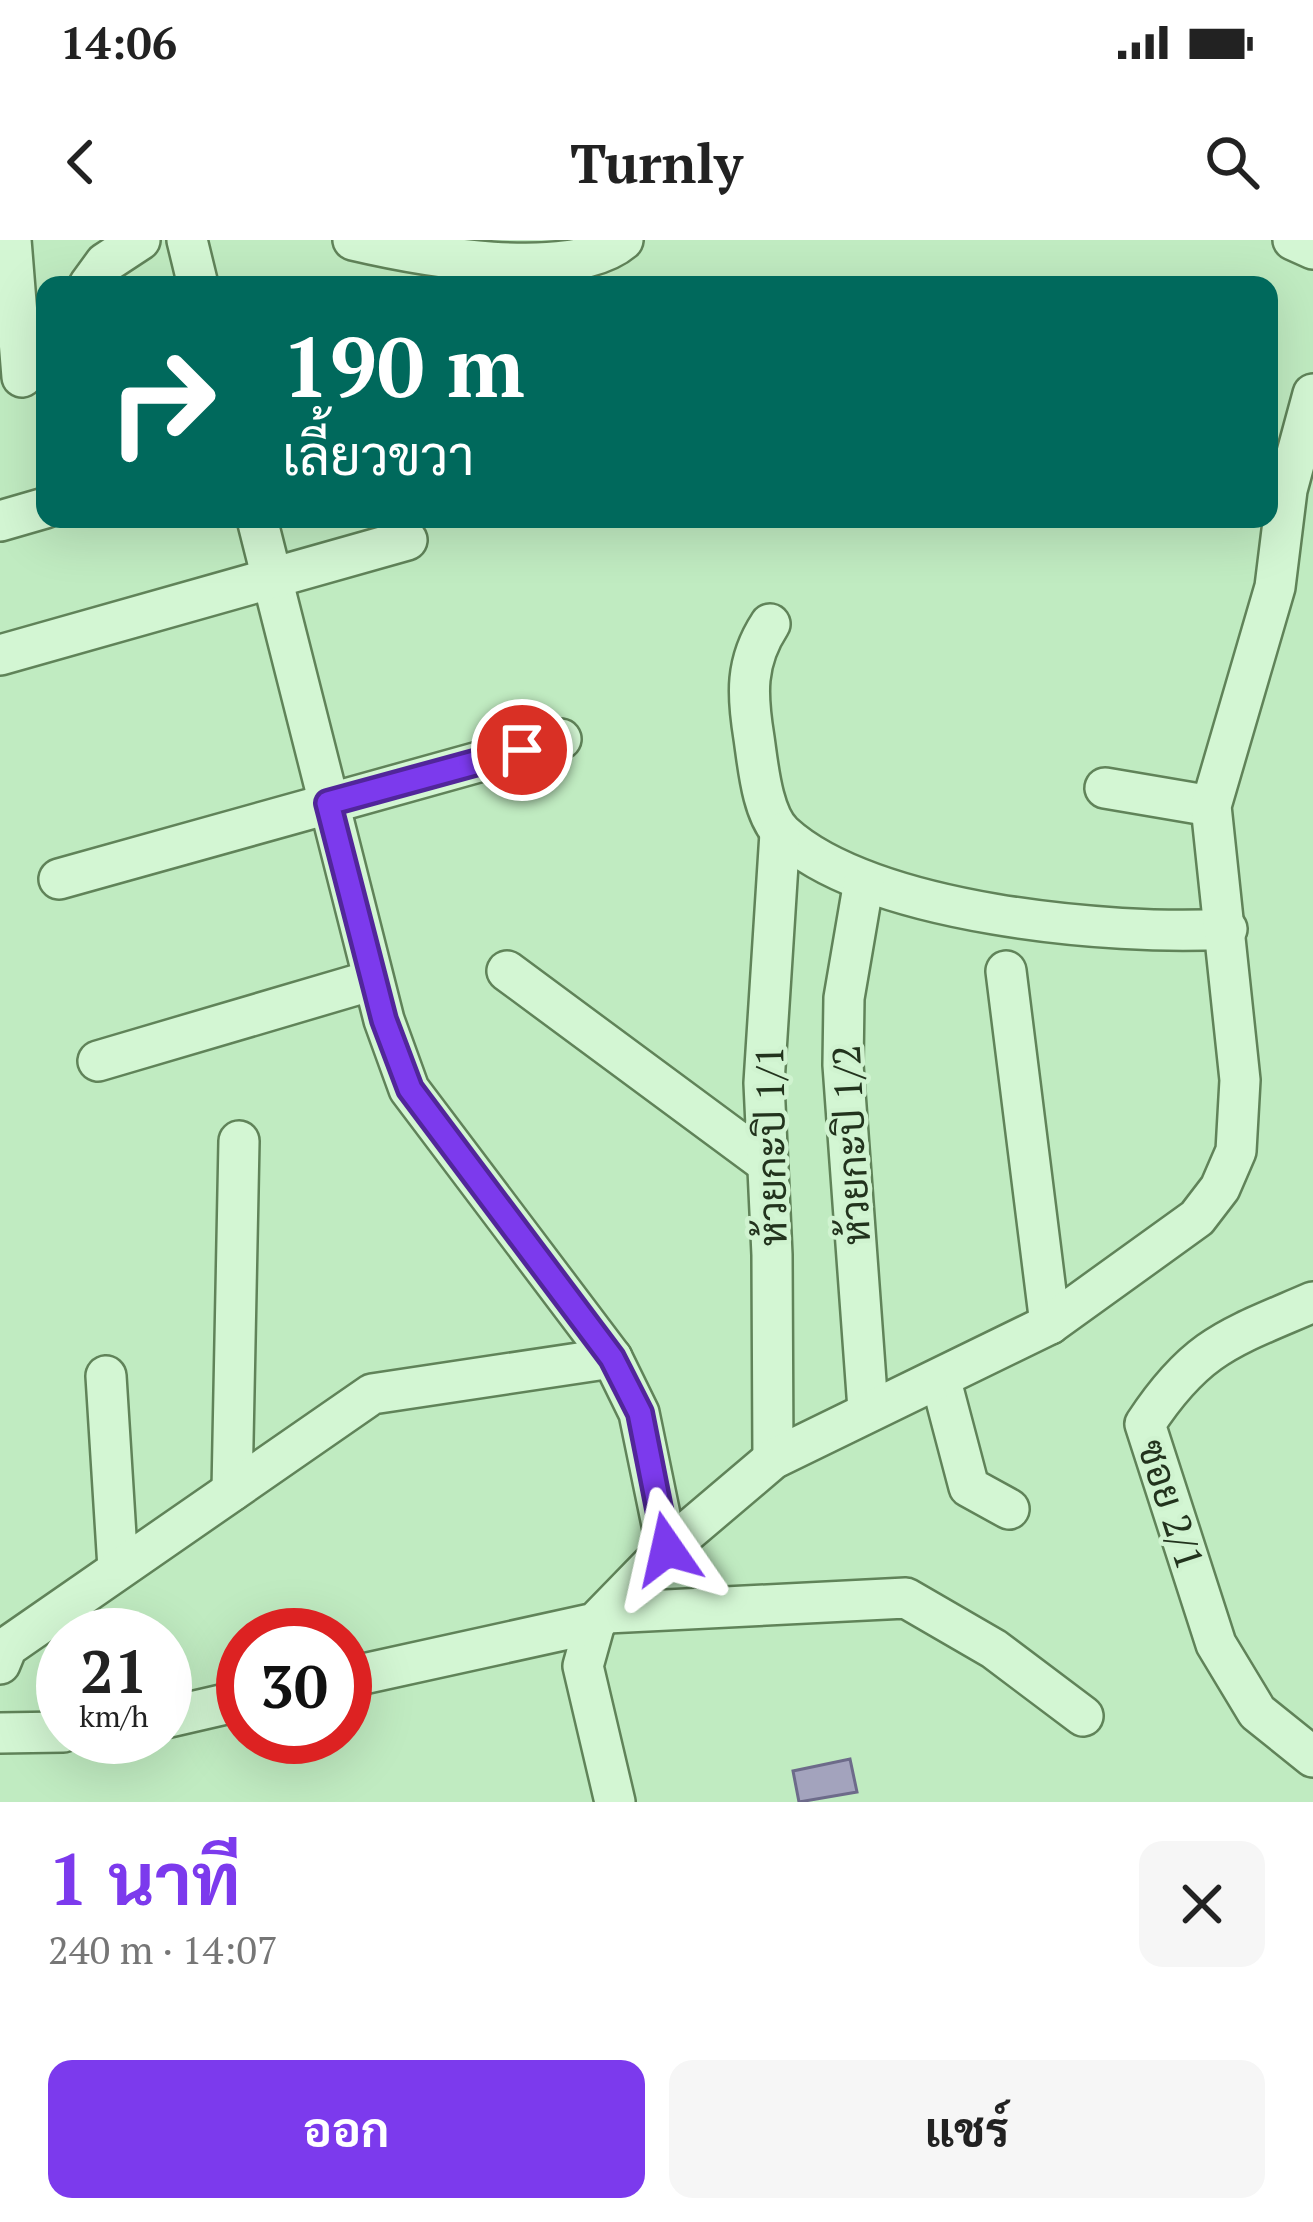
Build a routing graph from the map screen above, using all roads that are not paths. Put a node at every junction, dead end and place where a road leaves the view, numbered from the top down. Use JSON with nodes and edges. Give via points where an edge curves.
{"nodes":[{"id":1,"x":11,"y":240,"type":"edge"},
{"id":2,"x":140,"y":240,"type":"edge"},
{"id":3,"x":187,"y":240,"type":"edge"},
{"id":4,"x":353,"y":240,"type":"edge"},
{"id":5,"x":1293,"y":240,"type":"edge"},
{"id":6,"x":1313,"y":249,"type":"edge"},
{"id":7,"x":614,"y":260,"type":"edge"},
{"id":8,"x":95,"y":276,"type":"edge"},
{"id":9,"x":196,"y":276,"type":"edge"},
{"id":10,"x":22,"y":373,"type":"edge"},
{"id":11,"x":1313,"y":394,"type":"edge"},
{"id":12,"x":36,"y":511,"type":"edge"},
{"id":13,"x":0,"y":521,"type":"edge"},
{"id":14,"x":259,"y":528,"type":"edge"},
{"id":15,"x":407,"y":539,"type":"dead end"},
{"id":16,"x":272,"y":578,"type":"junction"},
{"id":17,"x":770,"y":624,"type":"dead end"},
{"id":18,"x":0,"y":656,"type":"edge"},
{"id":19,"x":561,"y":739,"type":"dead end"},
{"id":20,"x":1105,"y":788,"type":"dead end"},
{"id":21,"x":328,"y":803,"type":"junction"},
{"id":22,"x":1211,"y":806,"type":"junction"},
{"id":23,"x":780,"y":832,"type":"junction"},
{"id":24,"x":59,"y":879,"type":"dead end"},
{"id":25,"x":864,"y":881,"type":"junction"},
{"id":26,"x":1227,"y":929,"type":"junction"},
{"id":27,"x":507,"y":971,"type":"dead end"},
{"id":28,"x":1006,"y":971,"type":"dead end"},
{"id":29,"x":374,"y":980,"type":"junction"},
{"id":30,"x":98,"y":1061,"type":"dead end"},
{"id":31,"x":239,"y":1141,"type":"dead end"},
{"id":32,"x":768,"y":1164,"type":"junction"},
{"id":33,"x":1313,"y":1303,"type":"edge"},
{"id":34,"x":1050,"y":1324,"type":"junction"},
{"id":35,"x":612,"y":1358,"type":"junction"},
{"id":36,"x":106,"y":1376,"type":"dead end"},
{"id":37,"x":940,"y":1381,"type":"junction"},
{"id":38,"x":868,"y":1409,"type":"junction"},
{"id":39,"x":773,"y":1459,"type":"junction"},
{"id":40,"x":232,"y":1490,"type":"junction"},
{"id":41,"x":1009,"y":1509,"type":"dead end"},
{"id":42,"x":667,"y":1549,"type":"junction"},
{"id":43,"x":118,"y":1568,"type":"junction"},
{"id":44,"x":601,"y":1618,"type":"junction"},
{"id":45,"x":0,"y":1664,"type":"edge"},
{"id":46,"x":372,"y":1672,"type":"edge"},
{"id":47,"x":1083,"y":1716,"type":"dead end"},
{"id":48,"x":36,"y":1732,"type":"edge"},
{"id":49,"x":0,"y":1733,"type":"edge"},
{"id":50,"x":1313,"y":1757,"type":"edge"},
{"id":51,"x":616,"y":1802,"type":"edge"}],
"edges":[{"from":1,"to":10,"type":"street"},
{"from":2,"to":8,"type":"street"},
{"from":3,"to":9,"type":"street"},
{"from":4,"to":7,"type":"street","via":[[401,251]]},
{"from":5,"to":6,"type":"street"},
{"from":11,"to":22,"type":"street","via":[[1287,490],[1274,587]]},
{"from":12,"to":13,"type":"street"},
{"from":14,"to":16,"type":"street"},
{"from":15,"to":16,"type":"street"},
{"from":16,"to":18,"type":"street"},
{"from":16,"to":21,"type":"street"},
{"from":17,"to":23,"type":"street","via":[[751,653],[750,715]]},
{"from":19,"to":21,"type":"street"},
{"from":20,"to":22,"type":"street"},
{"from":21,"to":24,"type":"street"},
{"from":21,"to":29,"type":"street"},
{"from":22,"to":26,"type":"street"},
{"from":23,"to":25,"type":"street"},
{"from":23,"to":32,"type":"street","name":"ห้วยกะปิ 1/1","via":[[764,1083]]},
{"from":25,"to":26,"type":"street","via":[[1089,928]]},
{"from":25,"to":38,"type":"street","name":"ห้วยกะปิ 1/2","via":[[844,998],[843,1066]]},
{"from":26,"to":34,"type":"street","via":[[1240,1080],[1236,1151],[1220,1188],[1197,1218]]},
{"from":27,"to":32,"type":"street"},
{"from":28,"to":34,"type":"street"},
{"from":29,"to":30,"type":"street"},
{"from":29,"to":35,"type":"street","via":[[410,1089]]},
{"from":31,"to":40,"type":"street"},
{"from":32,"to":39,"type":"street","name":"ห้วยกะปิ 1/1"},
{"from":33,"to":50,"type":"street","name":"ซอย 2/1","via":[[1221,1342],[1177,1376],[1145,1424],[1216,1644],[1257,1712]]},
{"from":34,"to":37,"type":"street"},
{"from":35,"to":40,"type":"street","via":[[372,1394]]},
{"from":35,"to":42,"type":"street","via":[[640,1413]]},
{"from":36,"to":43,"type":"street"},
{"from":37,"to":38,"type":"street"},
{"from":37,"to":41,"type":"street","via":[[970,1487]]},
{"from":38,"to":39,"type":"street"},
{"from":39,"to":42,"type":"street"},
{"from":40,"to":43,"type":"street"},
{"from":42,"to":44,"type":"street"},
{"from":43,"to":45,"type":"street","via":[[7,1647]]},
{"from":44,"to":46,"type":"street"},
{"from":44,"to":47,"type":"street","via":[[905,1598],[994,1649]]},
{"from":44,"to":51,"type":"street","via":[[583,1666]]},
{"from":48,"to":49,"type":"street"}]}
